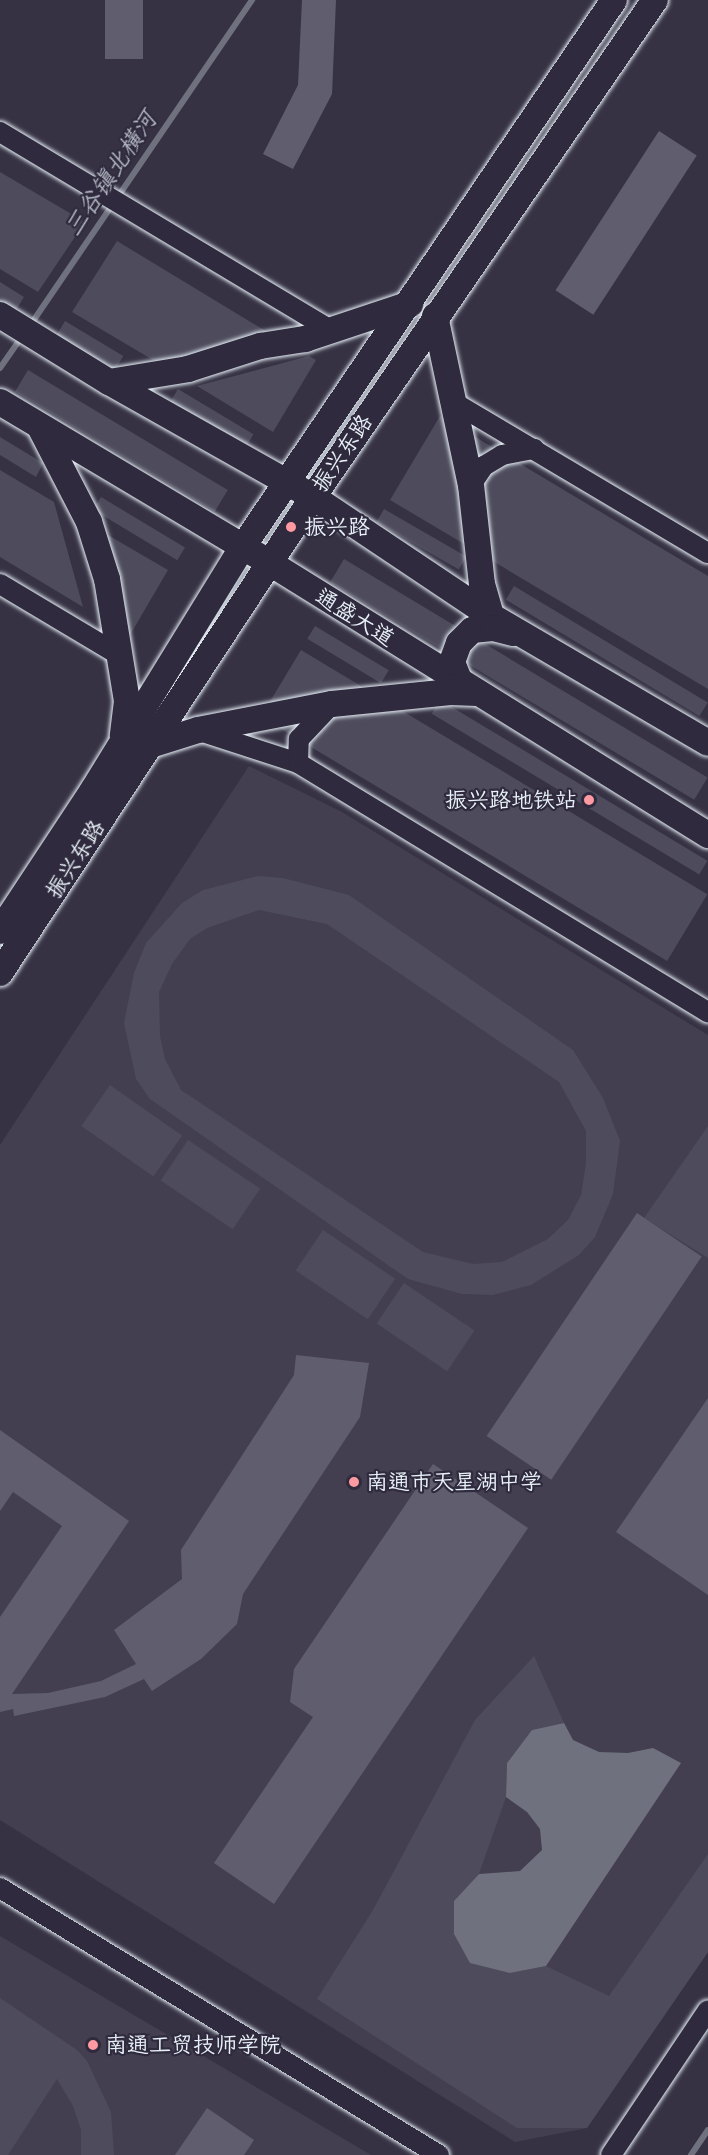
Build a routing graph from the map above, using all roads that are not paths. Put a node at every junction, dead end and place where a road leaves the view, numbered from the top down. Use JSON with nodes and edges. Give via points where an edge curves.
{"nodes":[{"id":1,"x":614,"y":0,"type":"edge"},
{"id":2,"x":655,"y":0,"type":"edge"},
{"id":3,"x":0,"y":132,"type":"edge"},
{"id":4,"x":410,"y":303,"type":"junction"},
{"id":5,"x":435,"y":316,"type":"junction"},
{"id":6,"x":2,"y":317,"type":"edge"},
{"id":7,"x":331,"y":330,"type":"junction"},
{"id":8,"x":109,"y":382,"type":"junction"},
{"id":9,"x":455,"y":403,"type":"junction"},
{"id":10,"x":2,"y":404,"type":"edge"},
{"id":11,"x":39,"y":426,"type":"junction"},
{"id":12,"x":534,"y":449,"type":"junction"},
{"id":13,"x":288,"y":483,"type":"junction"},
{"id":14,"x":471,"y":485,"type":"junction"},
{"id":15,"x":313,"y":497,"type":"junction"},
{"id":16,"x":242,"y":548,"type":"junction"},
{"id":17,"x":708,"y":553,"type":"edge"},
{"id":18,"x":270,"y":563,"type":"junction"},
{"id":19,"x":0,"y":585,"type":"edge"},
{"id":20,"x":491,"y":616,"type":"junction"},
{"id":21,"x":525,"y":636,"type":"junction"},
{"id":22,"x":121,"y":656,"type":"junction"},
{"id":23,"x":469,"y":688,"type":"junction"},
{"id":24,"x":332,"y":704,"type":"junction"},
{"id":25,"x":198,"y":730,"type":"junction"},
{"id":26,"x":122,"y":742,"type":"junction"},
{"id":27,"x":708,"y":743,"type":"edge"},
{"id":28,"x":150,"y":745,"type":"junction"},
{"id":29,"x":298,"y":763,"type":"junction"},
{"id":30,"x":708,"y":835,"type":"edge"},
{"id":31,"x":0,"y":931,"type":"edge"},
{"id":32,"x":0,"y":973,"type":"edge"},
{"id":33,"x":708,"y":1012,"type":"edge"},
{"id":34,"x":0,"y":1888,"type":"edge"},
{"id":35,"x":708,"y":2010,"type":"edge"},
{"id":36,"x":439,"y":2155,"type":"edge"},
{"id":37,"x":611,"y":2155,"type":"edge"}],
"edges":[{"from":1,"to":4,"type":"main road","name":"振兴东路"},
{"from":2,"to":5,"type":"main road","name":"振兴东路"},
{"from":3,"to":7,"type":"street"},
{"from":4,"to":7,"type":"main road"},
{"from":4,"to":13,"type":"main road","name":"振兴东路"},
{"from":5,"to":9,"type":"main road"},
{"from":5,"to":15,"type":"main road","name":"振兴东路"},
{"from":6,"to":8,"type":"main road"},
{"from":7,"to":8,"type":"main road","via":[[305,339],[260,346],[188,369]]},
{"from":8,"to":13,"type":"main road"},
{"from":9,"to":12,"type":"street"},
{"from":9,"to":14,"type":"main road"},
{"from":10,"to":11,"type":"main road","name":"通盛大道"},
{"from":11,"to":16,"type":"main road","name":"通盛大道"},
{"from":11,"to":22,"type":"main road","via":[[88,522],[107,579]]},
{"from":12,"to":14,"type":"street","via":[[502,454],[484,466]]},
{"from":12,"to":17,"type":"street"},
{"from":13,"to":15,"type":"main road"},
{"from":13,"to":16,"type":"main road","name":"振兴东路"},
{"from":14,"to":20,"type":"main road","via":[[482,584]]},
{"from":15,"to":18,"type":"main road","name":"振兴东路"},
{"from":15,"to":20,"type":"main road"},
{"from":16,"to":18,"type":"main road","name":"通盛大道"},
{"from":16,"to":26,"type":"main road","name":"振兴东路"},
{"from":18,"to":23,"type":"main road","name":"通盛大道"},
{"from":18,"to":28,"type":"main road","name":"振兴东路"},
{"from":19,"to":22,"type":"street"},
{"from":20,"to":21,"type":"main road"},
{"from":21,"to":23,"type":"main road","via":[[493,628],[472,630],[459,643],[452,662]]},
{"from":21,"to":27,"type":"main road"},
{"from":22,"to":26,"type":"main road","via":[[127,700]]},
{"from":23,"to":24,"type":"main road"},
{"from":23,"to":30,"type":"main road","name":"通盛大道"},
{"from":24,"to":25,"type":"main road"},
{"from":24,"to":29,"type":"street","via":[[299,739]]},
{"from":25,"to":28,"type":"main road"},
{"from":25,"to":29,"type":"street"},
{"from":26,"to":31,"type":"main road","name":"振兴东路"},
{"from":28,"to":32,"type":"main road","name":"振兴东路"},
{"from":29,"to":33,"type":"street"},
{"from":34,"to":36,"type":"street"},
{"from":35,"to":37,"type":"street"}]}
